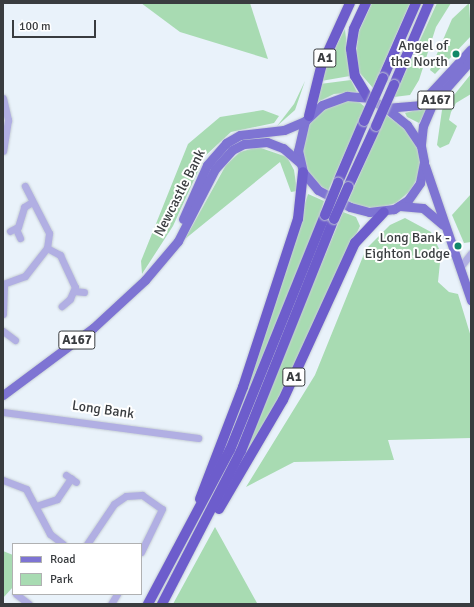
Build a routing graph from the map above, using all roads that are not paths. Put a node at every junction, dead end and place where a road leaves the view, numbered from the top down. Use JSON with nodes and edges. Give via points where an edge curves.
{"nodes":[{"id":1,"x":350,"y":3,"type":"edge"},
{"id":2,"x":366,"y":3,"type":"edge"},
{"id":3,"x":416,"y":3,"type":"edge"},
{"id":4,"x":429,"y":3,"type":"edge"},
{"id":5,"x":471,"y":49,"type":"edge"},
{"id":6,"x":471,"y":60,"type":"edge"},
{"id":7,"x":3,"y":98,"type":"edge"},
{"id":8,"x":368,"y":98,"type":"junction"},
{"id":9,"x":386,"y":108,"type":"junction"},
{"id":10,"x":307,"y":119,"type":"junction"},
{"id":11,"x":421,"y":146,"type":"junction"},
{"id":12,"x":3,"y":151,"type":"edge"},
{"id":13,"x":424,"y":162,"type":"junction"},
{"id":14,"x":302,"y":168,"type":"junction"},
{"id":15,"x":26,"y":186,"type":"dead end"},
{"id":16,"x":32,"y":202,"type":"junction"},
{"id":17,"x":400,"y":206,"type":"junction"},
{"id":18,"x":384,"y":212,"type":"junction"},
{"id":19,"x":329,"y":217,"type":"junction"},
{"id":20,"x":448,"y":231,"type":"junction"},
{"id":21,"x":20,"y":238,"type":"dead end"},
{"id":22,"x":47,"y":248,"type":"junction"},
{"id":23,"x":471,"y":253,"type":"edge"},
{"id":24,"x":461,"y":266,"type":"junction"},
{"id":25,"x":155,"y":269,"type":"junction"},
{"id":26,"x":4,"y":284,"type":"edge"},
{"id":27,"x":74,"y":291,"type":"junction"},
{"id":28,"x":84,"y":292,"type":"dead end"},
{"id":29,"x":471,"y":300,"type":"edge"},
{"id":30,"x":62,"y":306,"type":"dead end"},
{"id":31,"x":3,"y":314,"type":"edge"},
{"id":32,"x":3,"y":333,"type":"edge"},
{"id":33,"x":15,"y":340,"type":"dead end"},
{"id":34,"x":3,"y":394,"type":"edge"},
{"id":35,"x":3,"y":412,"type":"edge"},
{"id":36,"x":198,"y":438,"type":"dead end"},
{"id":37,"x":71,"y":479,"type":"dead end"},
{"id":38,"x":3,"y":480,"type":"edge"},
{"id":39,"x":36,"y":506,"type":"junction"},
{"id":40,"x":184,"y":541,"type":"junction"},
{"id":41,"x":198,"y":541,"type":"junction"},
{"id":42,"x":62,"y":543,"type":"edge"},
{"id":43,"x":88,"y":543,"type":"edge"},
{"id":44,"x":142,"y":550,"type":"edge"},
{"id":45,"x":17,"y":595,"type":"edge"},
{"id":46,"x":116,"y":595,"type":"edge"},
{"id":47,"x":29,"y":604,"type":"edge"},
{"id":48,"x":111,"y":604,"type":"edge"},
{"id":49,"x":148,"y":604,"type":"edge"},
{"id":50,"x":162,"y":604,"type":"edge"}],
"edges":[{"from":1,"to":10,"type":"highway","number":"A1","via":[[324,61]]},
{"from":2,"to":8,"type":"highway","number":"A1","via":[[354,29],[351,49],[355,76]]},
{"from":3,"to":19,"type":"highway","number":"A1","bridge":true,"via":[[338,182]]},
{"from":4,"to":19,"type":"highway","number":"A1","bridge":true,"via":[[348,187]]},
{"from":5,"to":9,"type":"main road","number":"A167","via":[[419,105]]},
{"from":6,"to":11,"type":"main road","number":"A167","via":[[433,103],[423,126]]},
{"from":7,"to":12,"type":"street","via":[[8,120]]},
{"from":8,"to":9,"type":"main road","number":"A167"},
{"from":8,"to":10,"type":"main road","number":"A167","via":[[334,98]]},
{"from":9,"to":11,"type":"main road","number":"A167","via":[[407,125]]},
{"from":10,"to":14,"type":"main road","via":[[299,139]]},
{"from":10,"to":25,"type":"main road","name":"Newcastle Bank","number":"A167","via":[[284,130],[240,135],[221,147],[207,165],[180,225]]},
{"from":11,"to":13,"type":"main road","number":"A167"},
{"from":13,"to":17,"type":"main road","number":"A167","via":[[420,183]]},
{"from":13,"to":20,"type":"main road"},
{"from":14,"to":18,"type":"main road","number":"A167","via":[[318,190],[337,201],[360,211]]},
{"from":14,"to":25,"type":"main road","name":"Newcastle Bank","number":"A167","via":[[283,148],[267,142],[244,144],[232,150],[215,169],[178,241]]},
{"from":14,"to":40,"type":"highway","number":"A1","via":[[298,219],[243,387]]},
{"from":15,"to":16,"type":"street"},
{"from":16,"to":21,"type":"street","via":[[24,207],[13,230]]},
{"from":16,"to":22,"type":"street","via":[[49,233]]},
{"from":17,"to":18,"type":"main road","number":"A167"},
{"from":17,"to":20,"type":"main road","via":[[423,208]]},
{"from":18,"to":41,"type":"highway","number":"A1","via":[[359,236],[283,400]]},
{"from":19,"to":40,"type":"highway","number":"A1","via":[[230,450]]},
{"from":19,"to":41,"type":"highway","number":"A1","via":[[241,451]]},
{"from":20,"to":24,"type":"main road"},
{"from":22,"to":26,"type":"street","via":[[25,276]]},
{"from":22,"to":27,"type":"street","via":[[60,255]]},
{"from":23,"to":24,"type":"street"},
{"from":24,"to":29,"type":"main road"},
{"from":25,"to":34,"type":"main road","name":"Newcastle Bank","number":"A167","via":[[93,328]]},
{"from":26,"to":31,"type":"street"},
{"from":27,"to":28,"type":"street"},
{"from":27,"to":30,"type":"street"},
{"from":32,"to":33,"type":"street"},
{"from":35,"to":36,"type":"street","name":"Long Bank"},
{"from":37,"to":39,"type":"street","via":[[57,499]]},
{"from":38,"to":39,"type":"street","via":[[26,489]]},
{"from":39,"to":42,"type":"street","via":[[50,534]]},
{"from":40,"to":49,"type":"highway","number":"A1"},
{"from":41,"to":50,"type":"highway","number":"A1"},
{"from":43,"to":44,"type":"street","via":[[114,504],[126,496],[142,495],[162,509]]},
{"from":45,"to":47,"type":"street"},
{"from":46,"to":48,"type":"street"}]}
